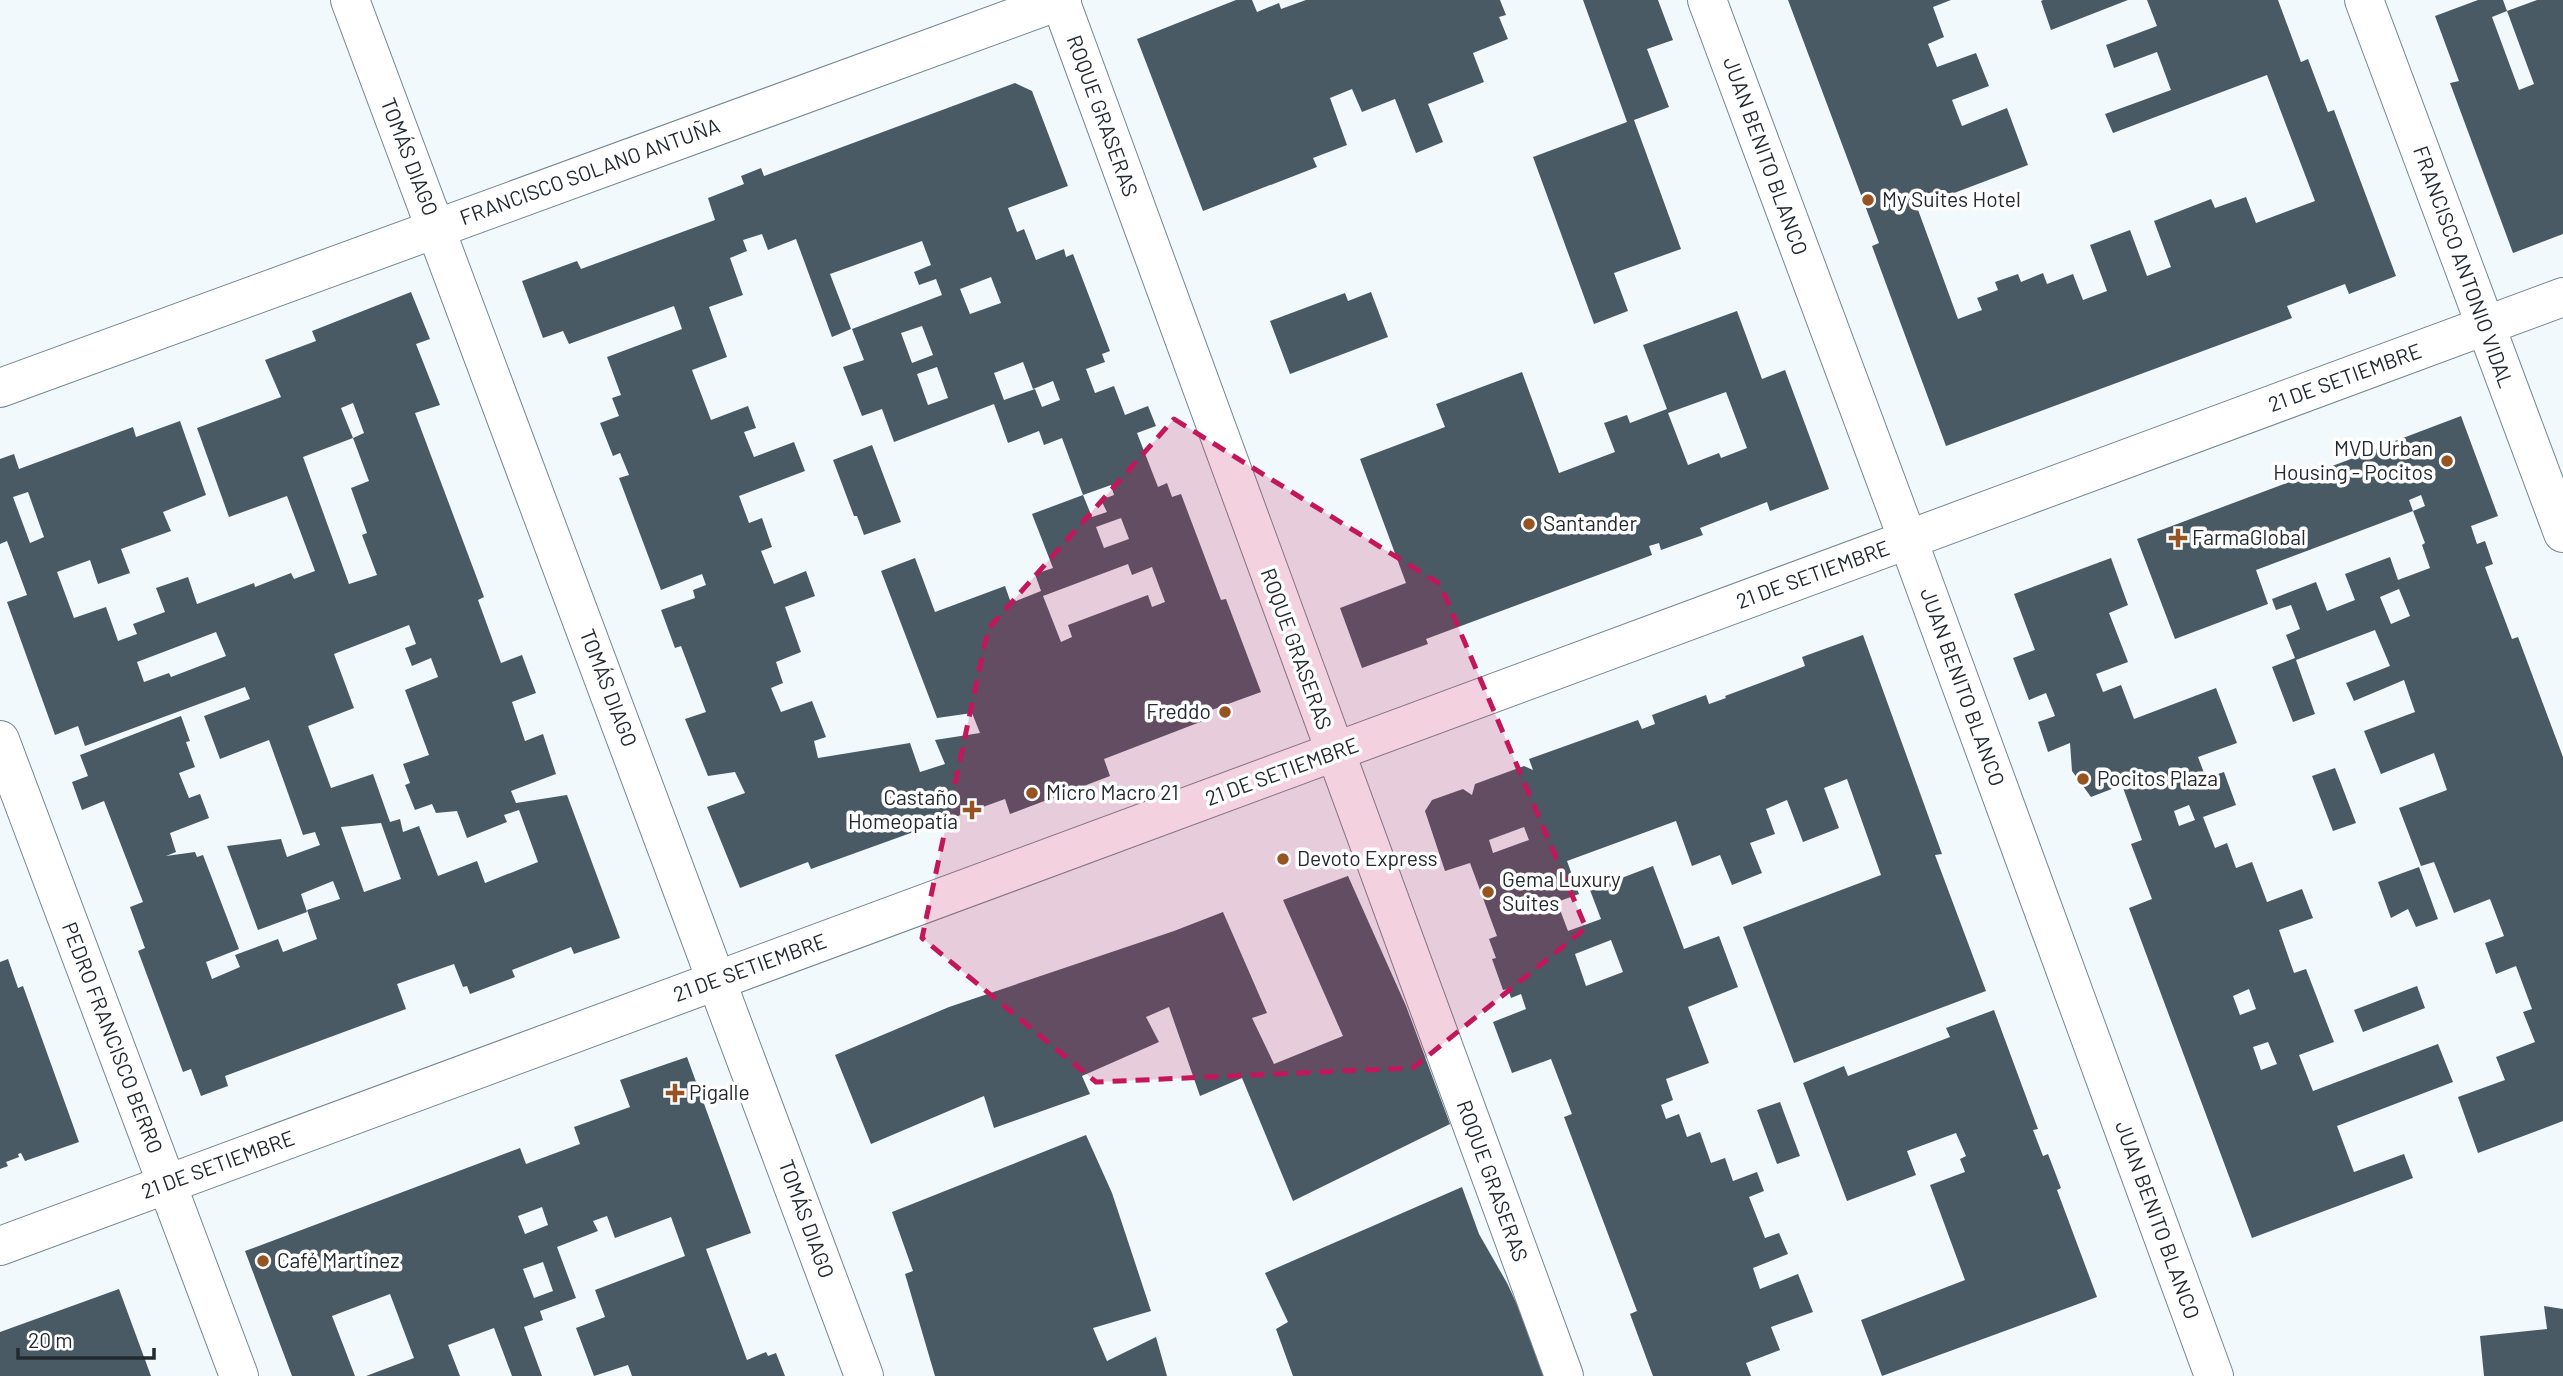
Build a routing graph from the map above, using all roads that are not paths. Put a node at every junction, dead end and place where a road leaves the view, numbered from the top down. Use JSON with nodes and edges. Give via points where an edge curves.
{"nodes":[{"id":1,"x":350,"y":0,"type":"edge"},
{"id":2,"x":1061,"y":0,"type":"edge"},
{"id":3,"x":1707,"y":0,"type":"edge"},
{"id":4,"x":2364,"y":0,"type":"edge"},
{"id":5,"x":436,"y":228,"type":"junction"},
{"id":6,"x":2563,"y":297,"type":"edge"},
{"id":7,"x":2486,"y":326,"type":"junction"},
{"id":8,"x":0,"y":388,"type":"edge"},
{"id":9,"x":2563,"y":533,"type":"edge"},
{"id":10,"x":1908,"y":540,"type":"junction"},
{"id":11,"x":0,"y":740,"type":"edge"},
{"id":12,"x":1334,"y":752,"type":"junction"},
{"id":13,"x":718,"y":980,"type":"junction"},
{"id":14,"x":167,"y":1184,"type":"junction"},
{"id":15,"x":0,"y":1246,"type":"edge"},
{"id":16,"x":239,"y":1376,"type":"edge"},
{"id":17,"x":864,"y":1376,"type":"edge"},
{"id":18,"x":1564,"y":1376,"type":"edge"},
{"id":19,"x":2214,"y":1376,"type":"edge"}],
"edges":[{"from":1,"to":5,"type":"street","name":"TOMÁS DIAGO"},
{"from":2,"to":5,"type":"street","name":"FRANCISCO SOLANO ANTUÑA"},
{"from":2,"to":12,"type":"street","name":"ROQUE GRASERAS"},
{"from":3,"to":10,"type":"street","name":"JUAN BENITO BLANCO"},
{"from":4,"to":7,"type":"street","name":"FRANCISCO ANTONIO VIDAL"},
{"from":5,"to":8,"type":"street","name":"FRANCISCO SOLANO ANTUÑA"},
{"from":5,"to":13,"type":"street","name":"TOMÁS DIAGO"},
{"from":6,"to":7,"type":"street","name":"21 DE SETIEMBRE"},
{"from":7,"to":9,"type":"street","name":"FRANCISCO ANTONIO VIDAL"},
{"from":7,"to":10,"type":"street","name":"21 DE SETIEMBRE"},
{"from":10,"to":12,"type":"street","name":"21 DE SETIEMBRE"},
{"from":10,"to":19,"type":"street","name":"JUAN BENITO BLANCO"},
{"from":11,"to":14,"type":"street","name":"PEDRO FRANCISCO BERRO"},
{"from":12,"to":13,"type":"street","name":"21 DE SETIEMBRE"},
{"from":12,"to":18,"type":"street","name":"ROQUE GRASERAS"},
{"from":13,"to":14,"type":"street","name":"21 DE SETIEMBRE"},
{"from":13,"to":17,"type":"street","name":"TOMÁS DIAGO"},
{"from":14,"to":15,"type":"street","name":"21 DE SETIEMBRE"},
{"from":14,"to":16,"type":"street","name":"PEDRO FRANCISCO BERRO"}]}
